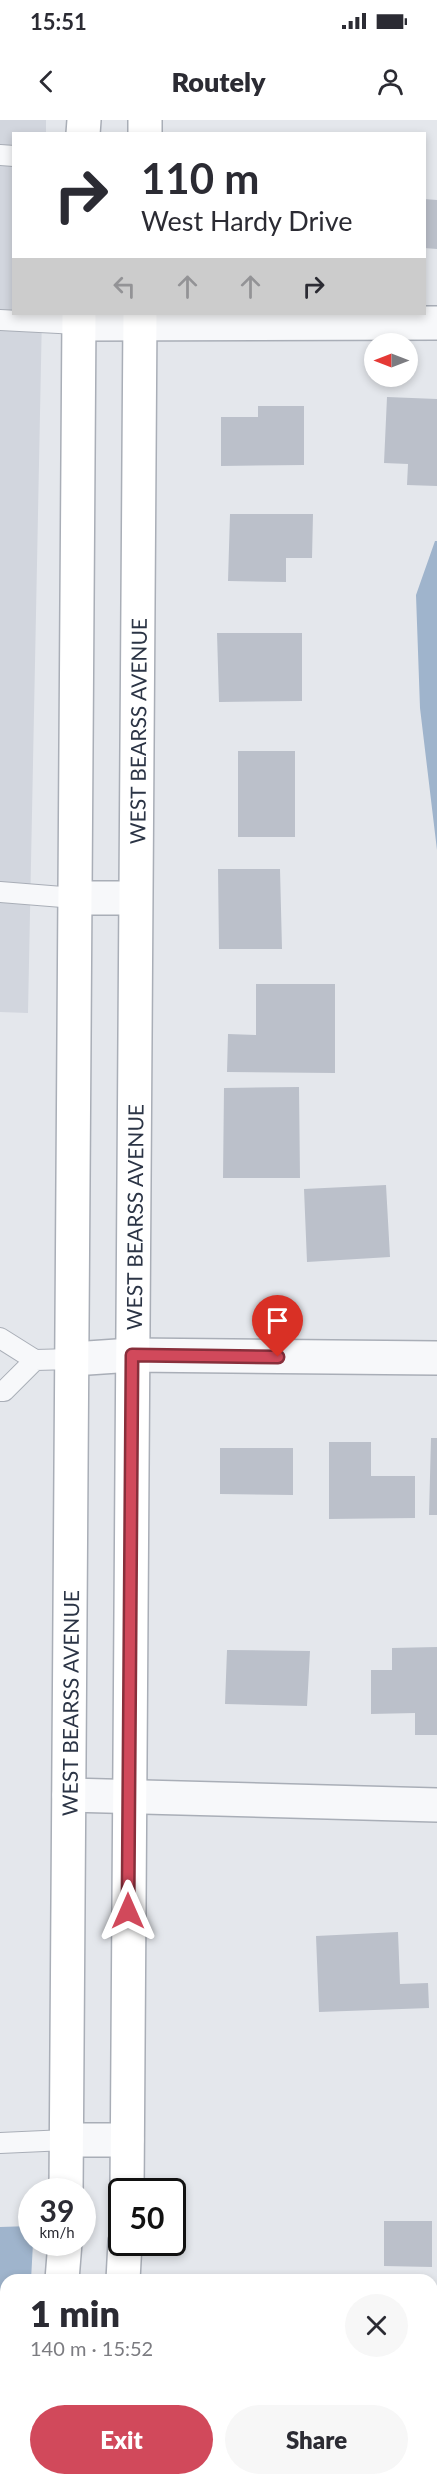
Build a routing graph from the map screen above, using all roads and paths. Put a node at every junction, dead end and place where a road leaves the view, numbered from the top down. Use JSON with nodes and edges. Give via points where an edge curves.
{"nodes":[{"id":1,"x":78,"y":319,"type":"edge"},
{"id":2,"x":140,"y":319,"type":"edge"},
{"id":3,"x":0,"y":320,"type":"edge"},
{"id":4,"x":437,"y":323,"type":"edge"},
{"id":5,"x":0,"y":892,"type":"edge"},
{"id":6,"x":75,"y":898,"type":"junction"},
{"id":7,"x":135,"y":898,"type":"junction"},
{"id":8,"x":0,"y":1338,"type":"edge"},
{"id":9,"x":132,"y":1355,"type":"junction"},
{"id":10,"x":437,"y":1358,"type":"edge"},
{"id":11,"x":73,"y":1359,"type":"junction"},
{"id":12,"x":35,"y":1360,"type":"junction"},
{"id":13,"x":0,"y":1391,"type":"edge"},
{"id":14,"x":69,"y":1795,"type":"junction"},
{"id":15,"x":128,"y":1796,"type":"junction"},
{"id":16,"x":437,"y":1806,"type":"edge"},
{"id":17,"x":66,"y":2140,"type":"junction"},
{"id":18,"x":127,"y":2140,"type":"junction"},
{"id":19,"x":0,"y":2143,"type":"edge"},
{"id":20,"x":66,"y":2178,"type":"edge"},
{"id":21,"x":127,"y":2178,"type":"edge"},
{"id":22,"x":64,"y":2256,"type":"edge"},
{"id":23,"x":124,"y":2256,"type":"edge"},
{"id":24,"x":62,"y":2274,"type":"edge"},
{"id":25,"x":123,"y":2274,"type":"edge"}],
"edges":[{"from":1,"to":2,"type":"street"},
{"from":1,"to":3,"type":"lane"},
{"from":1,"to":6,"type":"main road","name":"WEST BEARSS AVENUE"},
{"from":2,"to":4,"type":"street"},
{"from":2,"to":7,"type":"main road","name":"WEST BEARSS AVENUE"},
{"from":5,"to":6,"type":"lane"},
{"from":6,"to":7,"type":"street"},
{"from":6,"to":11,"type":"main road","name":"WEST BEARSS AVENUE"},
{"from":7,"to":9,"type":"main road","name":"WEST BEARSS AVENUE"},
{"from":8,"to":12,"type":"lane"},
{"from":9,"to":10,"type":"street"},
{"from":9,"to":11,"type":"street"},
{"from":9,"to":15,"type":"main road","name":"WEST BEARSS AVENUE"},
{"from":11,"to":12,"type":"lane"},
{"from":11,"to":14,"type":"main road","name":"WEST BEARSS AVENUE"},
{"from":12,"to":13,"type":"lane"},
{"from":14,"to":15,"type":"street"},
{"from":14,"to":17,"type":"main road","name":"WEST BEARSS AVENUE"},
{"from":15,"to":16,"type":"street"},
{"from":15,"to":18,"type":"main road","name":"WEST BEARSS AVENUE"},
{"from":17,"to":18,"type":"street"},
{"from":17,"to":19,"type":"lane"},
{"from":17,"to":20,"type":"main road","name":"WEST BEARSS AVENUE"},
{"from":18,"to":21,"type":"main road","name":"WEST BEARSS AVENUE"},
{"from":22,"to":24,"type":"main road"},
{"from":23,"to":25,"type":"main road"}]}
